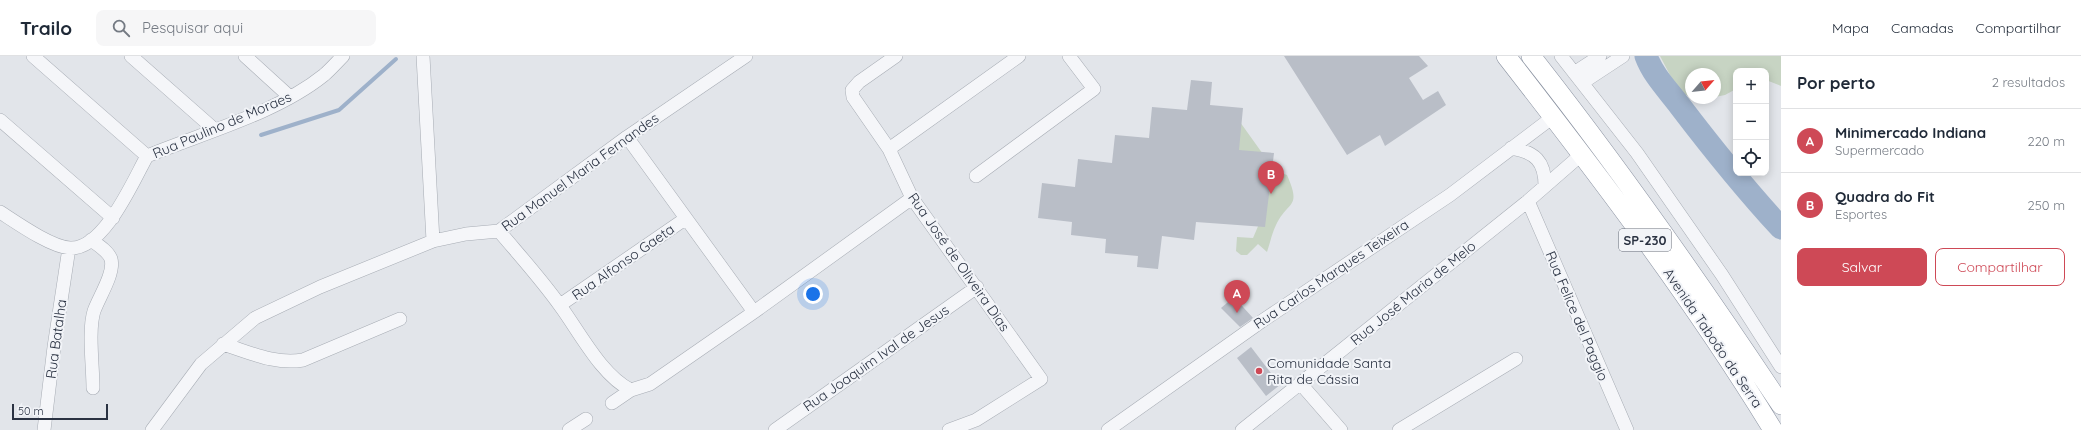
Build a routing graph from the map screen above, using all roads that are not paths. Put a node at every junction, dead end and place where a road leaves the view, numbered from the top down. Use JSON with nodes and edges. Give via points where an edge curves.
{"nodes":[{"id":1,"x":33,"y":56,"type":"edge"},
{"id":2,"x":132,"y":56,"type":"edge"},
{"id":3,"x":245,"y":56,"type":"edge"},
{"id":4,"x":344,"y":56,"type":"edge"},
{"id":5,"x":423,"y":56,"type":"edge"},
{"id":6,"x":746,"y":56,"type":"edge"},
{"id":7,"x":896,"y":56,"type":"edge"},
{"id":8,"x":1019,"y":56,"type":"edge"},
{"id":9,"x":1069,"y":56,"type":"edge"},
{"id":10,"x":1506,"y":56,"type":"edge"},
{"id":11,"x":1531,"y":56,"type":"edge"},
{"id":12,"x":1538,"y":56,"type":"edge"},
{"id":13,"x":1561,"y":56,"type":"edge"},
{"id":14,"x":1600,"y":56,"type":"edge"},
{"id":15,"x":1623,"y":56,"type":"edge"},
{"id":16,"x":1546,"y":75,"type":"junction"},
{"id":17,"x":1578,"y":78,"type":"junction"},
{"id":18,"x":290,"y":97,"type":"junction"},
{"id":19,"x":1553,"y":117,"type":"junction"},
{"id":20,"x":0,"y":120,"type":"edge"},
{"id":21,"x":215,"y":130,"type":"junction"},
{"id":22,"x":627,"y":137,"type":"junction"},
{"id":23,"x":1511,"y":148,"type":"junction"},
{"id":24,"x":889,"y":149,"type":"junction"},
{"id":25,"x":1582,"y":154,"type":"junction"},
{"id":26,"x":147,"y":156,"type":"junction"},
{"id":27,"x":976,"y":176,"type":"dead end"},
{"id":28,"x":1544,"y":186,"type":"junction"},
{"id":29,"x":912,"y":198,"type":"junction"},
{"id":30,"x":1528,"y":201,"type":"junction"},
{"id":31,"x":0,"y":212,"type":"edge"},
{"id":32,"x":113,"y":218,"type":"junction"},
{"id":33,"x":685,"y":219,"type":"junction"},
{"id":34,"x":499,"y":231,"type":"junction"},
{"id":35,"x":91,"y":240,"type":"junction"},
{"id":36,"x":433,"y":241,"type":"junction"},
{"id":37,"x":69,"y":248,"type":"junction"},
{"id":38,"x":977,"y":287,"type":"junction"},
{"id":39,"x":560,"y":305,"type":"junction"},
{"id":40,"x":754,"y":312,"type":"junction"},
{"id":41,"x":400,"y":320,"type":"dead end"},
{"id":42,"x":223,"y":344,"type":"junction"},
{"id":43,"x":1516,"y":359,"type":"dead end"},
{"id":44,"x":1781,"y":367,"type":"edge"},
{"id":45,"x":1300,"y":383,"type":"junction"},
{"id":46,"x":93,"y":388,"type":"dead end"},
{"id":47,"x":631,"y":390,"type":"junction"},
{"id":48,"x":612,"y":403,"type":"dead end"},
{"id":49,"x":1781,"y":405,"type":"edge"},
{"id":50,"x":586,"y":419,"type":"dead end"},
{"id":51,"x":44,"y":430,"type":"edge"},
{"id":52,"x":152,"y":430,"type":"edge"},
{"id":53,"x":570,"y":430,"type":"edge"},
{"id":54,"x":775,"y":430,"type":"edge"},
{"id":55,"x":949,"y":430,"type":"edge"},
{"id":56,"x":1108,"y":430,"type":"edge"},
{"id":57,"x":1242,"y":430,"type":"edge"},
{"id":58,"x":1341,"y":430,"type":"edge"},
{"id":59,"x":1399,"y":430,"type":"edge"},
{"id":60,"x":1627,"y":430,"type":"edge"},
{"id":61,"x":1773,"y":430,"type":"edge"}],
"edges":[{"from":1,"to":26,"type":"street"},
{"from":2,"to":21,"type":"street"},
{"from":3,"to":18,"type":"street"},
{"from":4,"to":18,"type":"street","name":"Rua Paulino de Moraes","via":[[324,75]]},
{"from":5,"to":36,"type":"street"},
{"from":6,"to":22,"type":"street","name":"Rua Manuel Maria Fernandes"},
{"from":7,"to":24,"type":"street","name":"Rua José de Oliveira Dias","via":[[859,82],[852,90],[853,97]]},
{"from":8,"to":24,"type":"street"},
{"from":9,"to":27,"type":"street","via":[[1094,89]]},
{"from":10,"to":19,"type":"highway","name":"Avenida Taboão da Serra","number":"SP-230"},
{"from":11,"to":16,"type":"highway","number":"SP-230"},
{"from":12,"to":16,"type":"highway"},
{"from":13,"to":17,"type":"street"},
{"from":14,"to":17,"type":"street"},
{"from":15,"to":17,"type":"street"},
{"from":16,"to":49,"type":"highway","name":"Avenida Taboão da Serra","number":"SP-230","via":[[1639,197],[1703,287]]},
{"from":17,"to":44,"type":"street","via":[[1638,153],[1722,275]]},
{"from":18,"to":21,"type":"street","name":"Rua Paulino de Moraes"},
{"from":19,"to":23,"type":"street","name":"Rua Carlos Marques Teixeira","via":[[1539,130]]},
{"from":19,"to":25,"type":"highway","name":"Avenida Taboão da Serra","number":"SP-230"},
{"from":20,"to":32,"type":"street"},
{"from":21,"to":26,"type":"street","name":"Rua Paulino de Moraes"},
{"from":22,"to":33,"type":"street"},
{"from":22,"to":34,"type":"street","name":"Rua Manuel Maria Fernandes"},
{"from":23,"to":28,"type":"street","via":[[1525,150],[1535,156],[1545,173]]},
{"from":23,"to":56,"type":"street","name":"Rua Carlos Marques Teixeira","via":[[1450,195],[1262,321]]},
{"from":24,"to":29,"type":"street","name":"Rua José de Oliveira Dias"},
{"from":25,"to":28,"type":"street","name":"Rua José Maria de Melo"},
{"from":25,"to":61,"type":"highway","name":"Avenida Taboão da Serra","number":"SP-230","via":[[1682,291]]},
{"from":26,"to":32,"type":"street","name":"Rua Paulino de Moraes"},
{"from":28,"to":30,"type":"street","name":"Rua José Maria de Melo"},
{"from":29,"to":38,"type":"street","name":"Rua José de Oliveira Dias"},
{"from":29,"to":40,"type":"street"},
{"from":30,"to":45,"type":"street","name":"Rua José Maria de Melo"},
{"from":30,"to":60,"type":"street","name":"Rua Felice del Paggio"},
{"from":31,"to":37,"type":"street","via":[[46,239]]},
{"from":32,"to":35,"type":"street","name":"Rua Paulino de Moraes"},
{"from":33,"to":39,"type":"street","name":"Rua Alfonso Gaeta"},
{"from":33,"to":40,"type":"street"},
{"from":34,"to":36,"type":"street","name":"Rua Manuel Maria Fernandes"},
{"from":34,"to":39,"type":"street"},
{"from":35,"to":37,"type":"street","name":"Rua Paulino de Moraes","via":[[80,247]]},
{"from":35,"to":46,"type":"street","via":[[107,253],[111,260],[111,270],[92,323]]},
{"from":36,"to":42,"type":"street","name":"Rua Manuel Maria Fernandes","via":[[285,302],[255,318]]},
{"from":37,"to":51,"type":"street","name":"Rua Batalha"},
{"from":38,"to":54,"type":"street","name":"Rua Joaquim Ival de Jesus"},
{"from":38,"to":55,"type":"street","name":"Rua José de Oliveira Dias","via":[[1041,379],[976,420]]},
{"from":39,"to":47,"type":"street","via":[[606,370],[621,386]]},
{"from":40,"to":47,"type":"street","via":[[650,384]]},
{"from":41,"to":42,"type":"street","via":[[303,360],[290,362],[274,360]]},
{"from":42,"to":52,"type":"street","name":"Rua Manuel Maria Fernandes","via":[[201,364]]},
{"from":43,"to":59,"type":"street"},
{"from":45,"to":57,"type":"street","name":"Rua José Maria de Melo"},
{"from":45,"to":58,"type":"street"},
{"from":47,"to":48,"type":"street"},
{"from":50,"to":53,"type":"street"}]}
